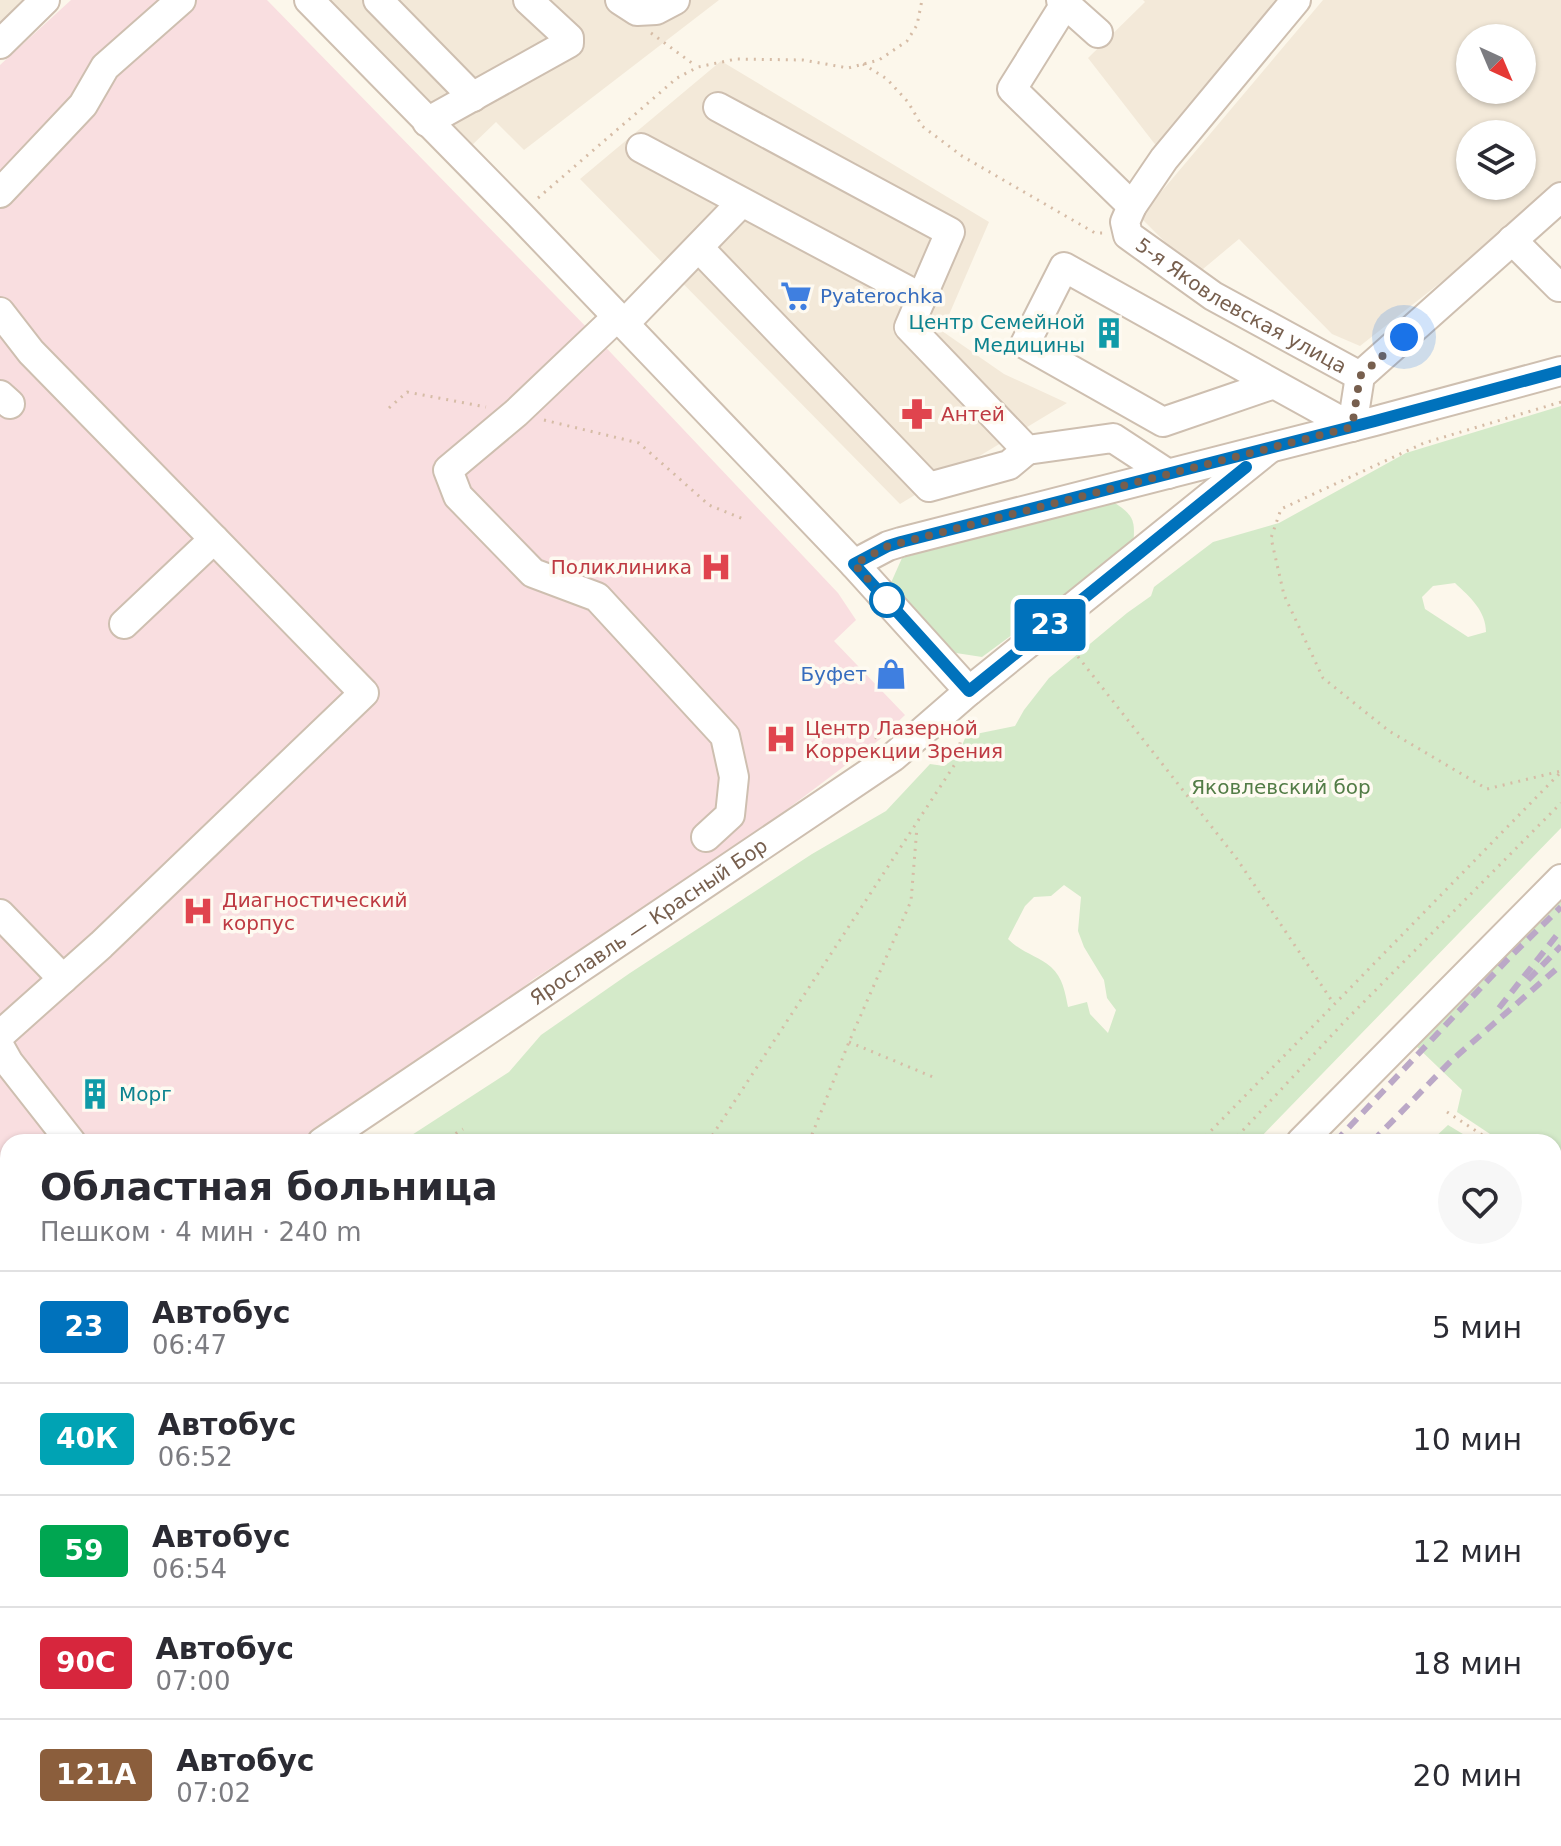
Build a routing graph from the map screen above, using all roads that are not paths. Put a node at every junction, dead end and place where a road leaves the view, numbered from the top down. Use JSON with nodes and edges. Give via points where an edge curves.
{"nodes":[{"id":1,"x":45,"y":0,"type":"edge"},
{"id":2,"x":181,"y":0,"type":"edge"},
{"id":3,"x":309,"y":0,"type":"edge"},
{"id":4,"x":378,"y":0,"type":"edge"},
{"id":5,"x":528,"y":0,"type":"edge"},
{"id":6,"x":675,"y":0,"type":"edge"},
{"id":7,"x":1296,"y":0,"type":"edge"},
{"id":8,"x":622,"y":1,"type":"edge"},
{"id":9,"x":1063,"y":2,"type":"edge"},
{"id":10,"x":1098,"y":33,"type":"dead end"},
{"id":11,"x":0,"y":44,"type":"edge"},
{"id":12,"x":473,"y":97,"type":"junction"},
{"id":13,"x":718,"y":107,"type":"dead end"},
{"id":14,"x":427,"y":122,"type":"junction"},
{"id":15,"x":641,"y":148,"type":"dead end"},
{"id":16,"x":0,"y":193,"type":"edge"},
{"id":17,"x":1561,"y":197,"type":"edge"},
{"id":18,"x":741,"y":203,"type":"junction"},
{"id":19,"x":1132,"y":206,"type":"junction"},
{"id":20,"x":1512,"y":240,"type":"junction"},
{"id":21,"x":699,"y":248,"type":"junction"},
{"id":22,"x":1561,"y":287,"type":"edge"},
{"id":23,"x":922,"y":298,"type":"junction"},
{"id":24,"x":0,"y":312,"type":"edge"},
{"id":25,"x":621,"y":320,"type":"junction"},
{"id":26,"x":1561,"y":371,"type":"edge"},
{"id":27,"x":1360,"y":376,"type":"junction"},
{"id":28,"x":1274,"y":384,"type":"junction"},
{"id":29,"x":1352,"y":427,"type":"junction"},
{"id":30,"x":1270,"y":448,"type":"junction"},
{"id":31,"x":1027,"y":450,"type":"junction"},
{"id":32,"x":1168,"y":474,"type":"junction"},
{"id":33,"x":214,"y":539,"type":"junction"},
{"id":34,"x":854,"y":564,"type":"junction"},
{"id":35,"x":124,"y":624,"type":"dead end"},
{"id":36,"x":969,"y":691,"type":"junction"},
{"id":37,"x":706,"y":837,"type":"dead end"},
{"id":38,"x":1561,"y":879,"type":"edge"},
{"id":39,"x":0,"y":914,"type":"edge"},
{"id":40,"x":63,"y":979,"type":"junction"},
{"id":41,"x":0,"y":1035,"type":"edge"},
{"id":42,"x":0,"y":1047,"type":"edge"},
{"id":43,"x":65,"y":1134,"type":"edge"},
{"id":44,"x":334,"y":1134,"type":"edge"},
{"id":45,"x":1309,"y":1134,"type":"edge"}],
"edges":[{"from":1,"to":11,"type":"street"},
{"from":2,"to":16,"type":"street","via":[[105,67],[83,105]]},
{"from":3,"to":14,"type":"street"},
{"from":4,"to":12,"type":"street"},
{"from":5,"to":12,"type":"street","via":[[569,43]]},
{"from":6,"to":8,"type":"street","via":[[656,10],[637,11]]},
{"from":7,"to":19,"type":"street","name":"5-я Яковлевская улица","via":[[1164,159]]},
{"from":9,"to":10,"type":"street"},
{"from":9,"to":19,"type":"street","via":[[1012,89]]},
{"from":12,"to":14,"type":"street"},
{"from":13,"to":23,"type":"street","via":[[950,232]]},
{"from":14,"to":25,"type":"street"},
{"from":15,"to":18,"type":"street"},
{"from":17,"to":20,"type":"street"},
{"from":18,"to":21,"type":"street"},
{"from":18,"to":23,"type":"street"},
{"from":19,"to":27,"type":"street","name":"5-я Яковлевская улица","via":[[1125,222],[1128,235],[1213,296]]},
{"from":20,"to":22,"type":"street"},
{"from":20,"to":27,"type":"street"},
{"from":21,"to":25,"type":"street"},
{"from":21,"to":31,"type":"street","via":[[929,487],[1009,465]]},
{"from":23,"to":31,"type":"street","via":[[909,327]]},
{"from":24,"to":33,"type":"street","via":[[31,352]]},
{"from":25,"to":34,"type":"street"},
{"from":25,"to":37,"type":"street","via":[[448,470],[458,496],[533,573],[597,597],[725,736],[734,777],[730,815]]},
{"from":26,"to":29,"type":"street"},
{"from":27,"to":29,"type":"street"},
{"from":28,"to":28,"type":"street","via":[[1064,267],[1025,344],[1163,422]]},
{"from":28,"to":29,"type":"street"},
{"from":29,"to":30,"type":"street"},
{"from":30,"to":32,"type":"street"},
{"from":30,"to":36,"type":"street","name":"Ярославль — Красный Бор"},
{"from":31,"to":32,"type":"street","via":[[1113,438]]},
{"from":32,"to":34,"type":"street","via":[[901,542]]},
{"from":33,"to":35,"type":"street"},
{"from":33,"to":40,"type":"street","via":[[364,693]]},
{"from":34,"to":36,"type":"street"},
{"from":36,"to":44,"type":"street","name":"Ярославль — Красный Бор","via":[[893,757]]},
{"from":38,"to":45,"type":"street"},
{"from":39,"to":40,"type":"street"},
{"from":40,"to":41,"type":"street"},
{"from":42,"to":43,"type":"street"}]}
